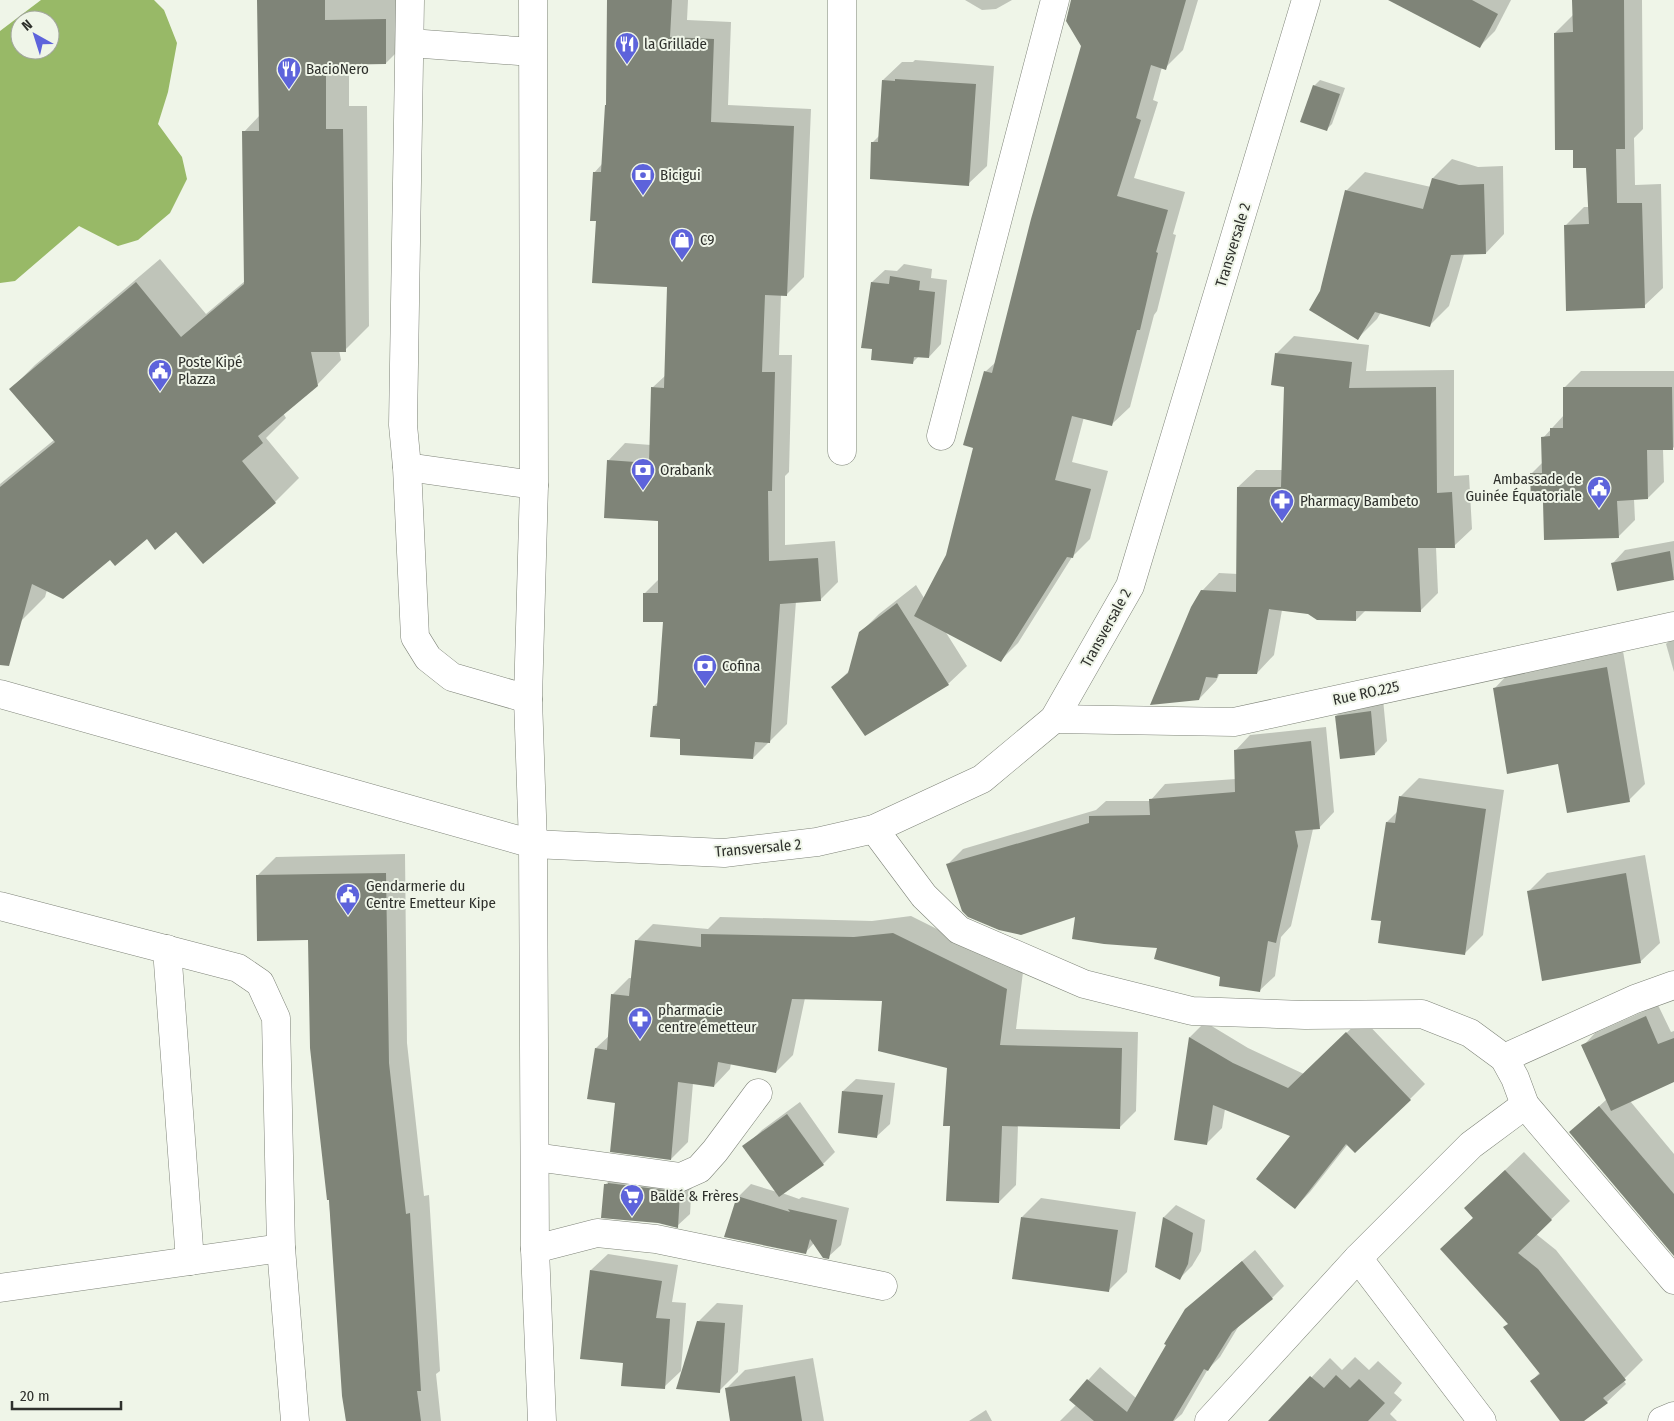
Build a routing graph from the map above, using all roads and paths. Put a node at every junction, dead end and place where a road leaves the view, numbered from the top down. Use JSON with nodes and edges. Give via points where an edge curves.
{"nodes":[{"id":1,"x":410,"y":0,"type":"edge"},
{"id":2,"x":533,"y":0,"type":"edge"},
{"id":3,"x":842,"y":0,"type":"edge"},
{"id":4,"x":1055,"y":0,"type":"edge"},
{"id":5,"x":1306,"y":0,"type":"edge"},
{"id":6,"x":410,"y":43,"type":"junction"},
{"id":7,"x":532,"y":52,"type":"junction"},
{"id":8,"x":941,"y":436,"type":"dead end"},
{"id":9,"x":842,"y":451,"type":"dead end"},
{"id":10,"x":407,"y":467,"type":"junction"},
{"id":11,"x":534,"y":485,"type":"junction"},
{"id":12,"x":1674,"y":626,"type":"edge"},
{"id":13,"x":0,"y":694,"type":"edge"},
{"id":14,"x":528,"y":699,"type":"junction"},
{"id":15,"x":1054,"y":719,"type":"junction"},
{"id":16,"x":874,"y":828,"type":"junction"},
{"id":17,"x":533,"y":844,"type":"junction"},
{"id":18,"x":0,"y":906,"type":"edge"},
{"id":19,"x":167,"y":949,"type":"junction"},
{"id":20,"x":1674,"y":985,"type":"edge"},
{"id":21,"x":1504,"y":1058,"type":"junction"},
{"id":22,"x":758,"y":1093,"type":"dead end"},
{"id":23,"x":1525,"y":1105,"type":"junction"},
{"id":24,"x":534,"y":1157,"type":"junction"},
{"id":25,"x":281,"y":1248,"type":"junction"},
{"id":26,"x":535,"y":1249,"type":"junction"},
{"id":27,"x":1358,"y":1258,"type":"junction"},
{"id":28,"x":190,"y":1261,"type":"junction"},
{"id":29,"x":1674,"y":1280,"type":"edge"},
{"id":30,"x":883,"y":1286,"type":"dead end"},
{"id":31,"x":0,"y":1288,"type":"edge"},
{"id":32,"x":1674,"y":1416,"type":"edge"},
{"id":33,"x":295,"y":1421,"type":"edge"},
{"id":34,"x":542,"y":1421,"type":"edge"},
{"id":35,"x":1209,"y":1421,"type":"edge"},
{"id":36,"x":1482,"y":1421,"type":"edge"},
{"id":37,"x":1662,"y":1421,"type":"edge"}],
"edges":[{"from":1,"to":6,"type":"street"},
{"from":2,"to":7,"type":"street"},
{"from":3,"to":9,"type":"street"},
{"from":4,"to":8,"type":"street"},
{"from":5,"to":15,"type":"street","name":"Transversale 2","via":[[1130,586]]},
{"from":6,"to":7,"type":"street"},
{"from":6,"to":10,"type":"street","via":[[403,425]]},
{"from":7,"to":11,"type":"street"},
{"from":10,"to":11,"type":"street"},
{"from":10,"to":14,"type":"street","via":[[415,637],[428,658],[452,677]]},
{"from":11,"to":14,"type":"street"},
{"from":12,"to":15,"type":"street","name":"Rue RO.225","via":[[1234,722]]},
{"from":13,"to":17,"type":"street","name":"Transversale 2"},
{"from":14,"to":17,"type":"street"},
{"from":15,"to":16,"type":"street","name":"Transversale 2","via":[[982,780]]},
{"from":16,"to":17,"type":"street","name":"Transversale 2","via":[[817,842],[724,853]]},
{"from":16,"to":21,"type":"street","via":[[924,896],[959,930],[1084,984],[1192,1010],[1305,1015],[1422,1014],[1470,1033]]},
{"from":17,"to":24,"type":"street"},
{"from":18,"to":19,"type":"street"},
{"from":19,"to":25,"type":"street","via":[[238,968],[260,983],[276,1018]]},
{"from":19,"to":28,"type":"street"},
{"from":20,"to":21,"type":"street","via":[[1635,999]]},
{"from":21,"to":23,"type":"street"},
{"from":22,"to":24,"type":"street","via":[[699,1169],[681,1177]]},
{"from":23,"to":27,"type":"street","via":[[1471,1145]]},
{"from":23,"to":29,"type":"street"},
{"from":24,"to":26,"type":"street"},
{"from":25,"to":28,"type":"street"},
{"from":25,"to":33,"type":"street"},
{"from":26,"to":30,"type":"street","via":[[597,1233],[656,1239]]},
{"from":26,"to":34,"type":"street"},
{"from":27,"to":35,"type":"street"},
{"from":27,"to":36,"type":"street"},
{"from":28,"to":31,"type":"street"},
{"from":32,"to":37,"type":"street"}]}
